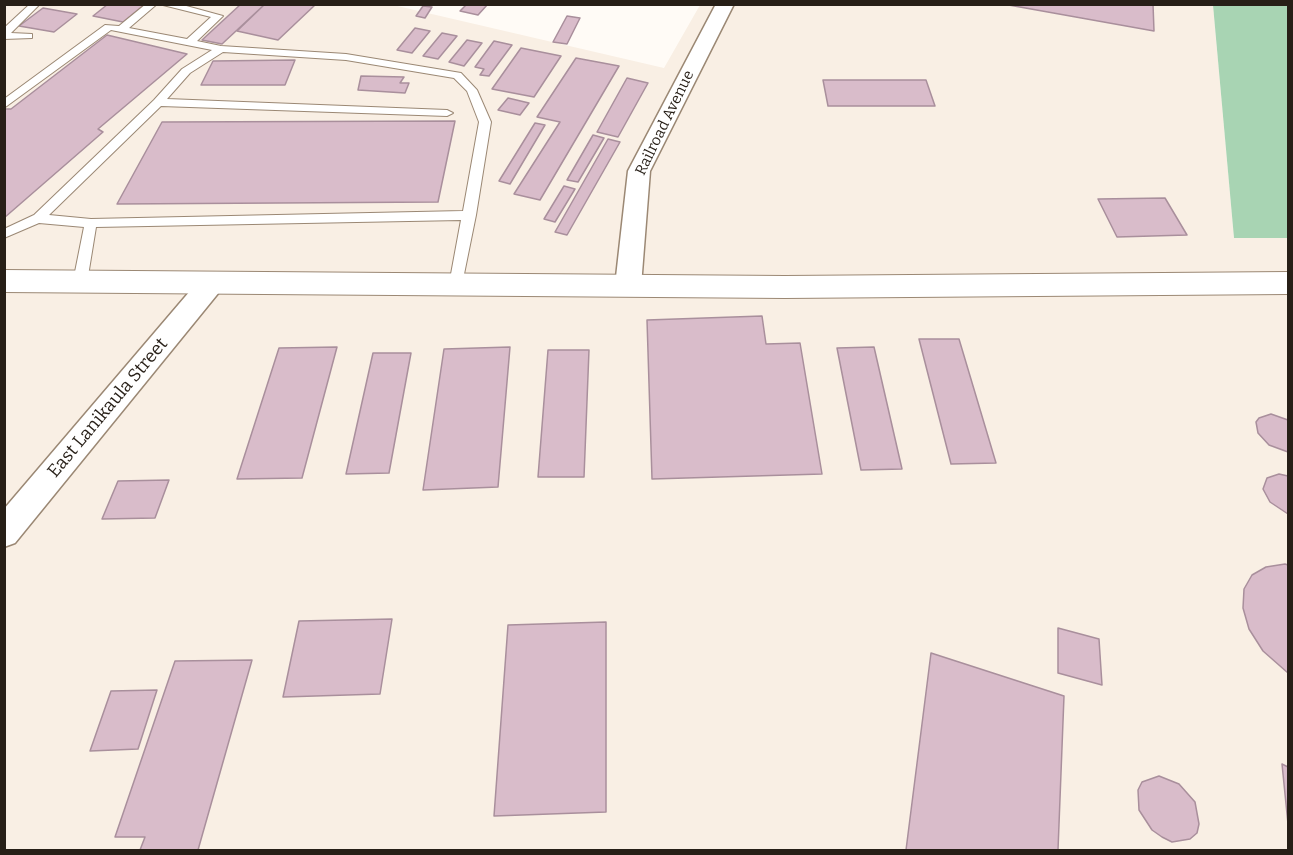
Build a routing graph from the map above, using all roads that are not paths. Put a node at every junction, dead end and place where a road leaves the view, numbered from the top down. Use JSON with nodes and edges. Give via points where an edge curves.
{"nodes":[{"id":1,"x":36,"y":4,"type":"edge"},
{"id":2,"x":153,"y":4,"type":"edge"},
{"id":3,"x":163,"y":4,"type":"edge"},
{"id":4,"x":725,"y":4,"type":"edge"},
{"id":5,"x":121,"y":29,"type":"junction"},
{"id":6,"x":4,"y":35,"type":"edge"},
{"id":7,"x":28,"y":36,"type":"dead end"},
{"id":8,"x":189,"y":43,"type":"junction"},
{"id":9,"x":221,"y":49,"type":"junction"},
{"id":10,"x":158,"y":102,"type":"junction"},
{"id":11,"x":4,"y":105,"type":"edge"},
{"id":12,"x":447,"y":113,"type":"dead end"},
{"id":13,"x":470,"y":215,"type":"junction"},
{"id":14,"x":38,"y":218,"type":"junction"},
{"id":15,"x":92,"y":223,"type":"junction"},
{"id":16,"x":4,"y":234,"type":"edge"},
{"id":17,"x":4,"y":280,"type":"edge"},
{"id":18,"x":80,"y":282,"type":"junction"},
{"id":19,"x":1288,"y":283,"type":"edge"},
{"id":20,"x":211,"y":284,"type":"junction"},
{"id":21,"x":456,"y":285,"type":"junction"},
{"id":22,"x":628,"y":286,"type":"junction"},
{"id":23,"x":4,"y":533,"type":"edge"}],
"edges":[{"from":1,"to":6,"type":"lane"},
{"from":2,"to":5,"type":"lane"},
{"from":3,"to":8,"type":"lane","via":[[218,16]]},
{"from":4,"to":22,"type":"street","name":"Railroad Avenue","via":[[639,171]]},
{"from":5,"to":8,"type":"lane"},
{"from":5,"to":11,"type":"lane","via":[[109,27]]},
{"from":6,"to":7,"type":"lane"},
{"from":8,"to":9,"type":"lane"},
{"from":9,"to":10,"type":"lane","via":[[186,71]]},
{"from":9,"to":13,"type":"lane","via":[[346,57],[457,75],[472,90],[485,122]]},
{"from":10,"to":12,"type":"lane"},
{"from":10,"to":14,"type":"lane"},
{"from":13,"to":15,"type":"lane"},
{"from":13,"to":21,"type":"lane"},
{"from":14,"to":15,"type":"lane"},
{"from":14,"to":16,"type":"lane"},
{"from":15,"to":18,"type":"lane"},
{"from":17,"to":18,"type":"street"},
{"from":18,"to":20,"type":"street"},
{"from":19,"to":22,"type":"street"},
{"from":20,"to":21,"type":"street"},
{"from":20,"to":23,"type":"street","name":"East Lanikaula Street"},
{"from":21,"to":22,"type":"street"}]}
